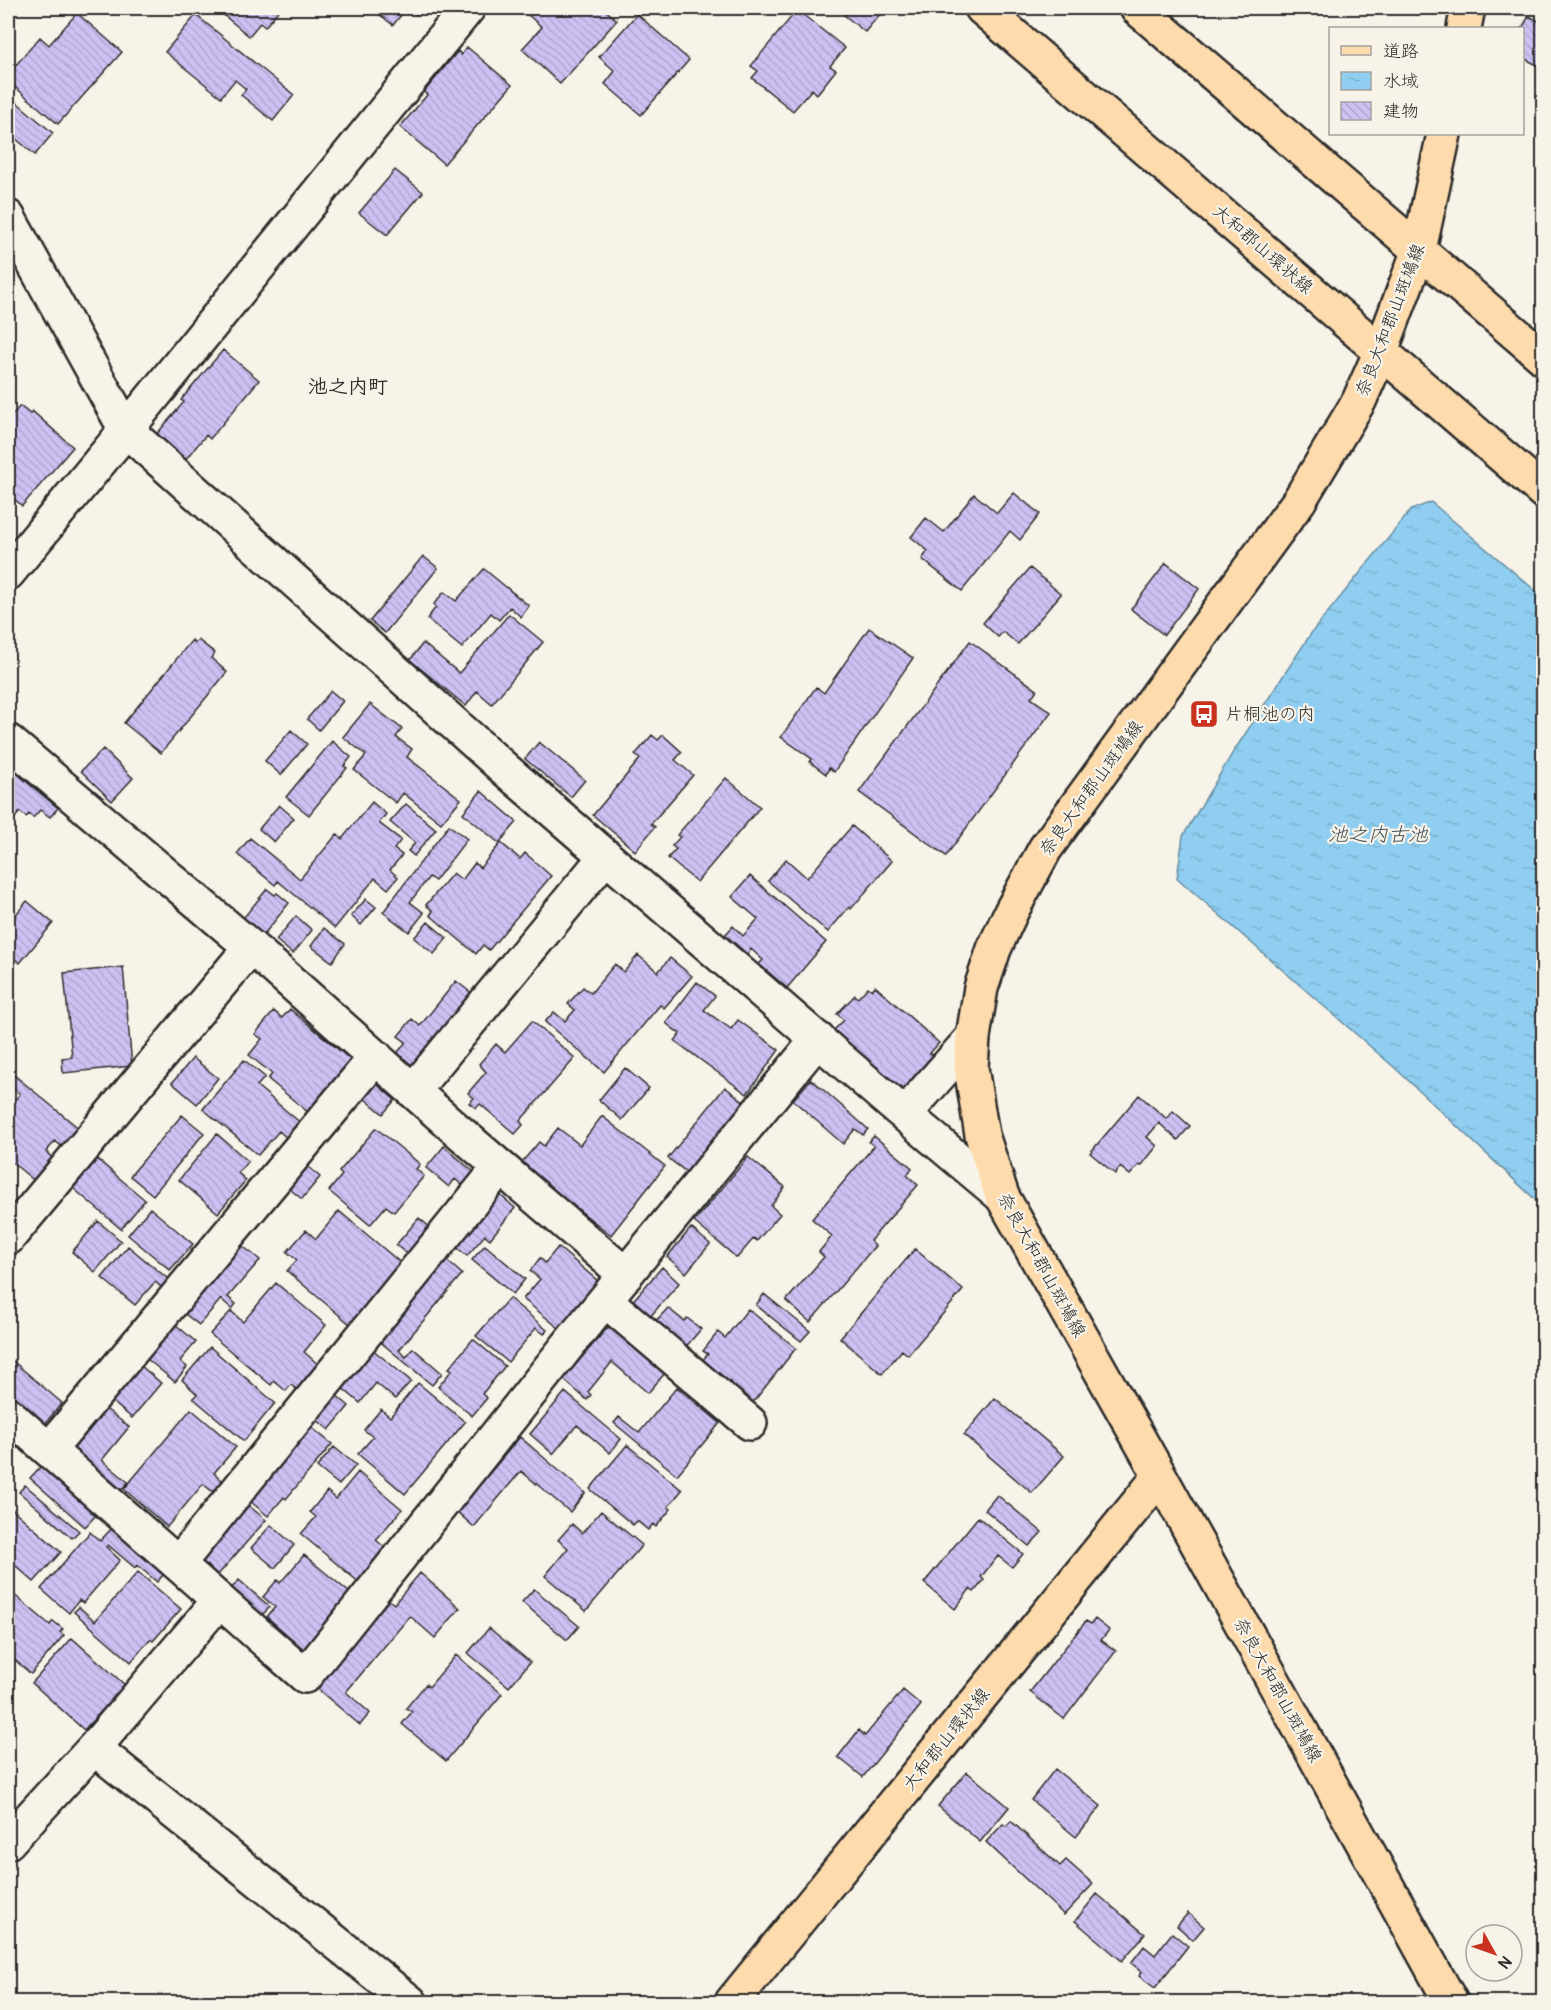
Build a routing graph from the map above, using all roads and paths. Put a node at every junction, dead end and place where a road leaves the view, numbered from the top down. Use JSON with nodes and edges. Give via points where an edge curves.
{"nodes":[{"id":1,"x":468,"y":8,"type":"edge"},
{"id":2,"x":982,"y":8,"type":"edge"},
{"id":3,"x":1137,"y":8,"type":"edge"},
{"id":4,"x":1468,"y":8,"type":"edge"},
{"id":5,"x":1464,"y":27,"type":"edge"},
{"id":6,"x":1444,"y":135,"type":"edge"},
{"id":7,"x":8,"y":217,"type":"edge"},
{"id":8,"x":1419,"y":250,"type":"junction"},
{"id":9,"x":1381,"y":351,"type":"junction"},
{"id":10,"x":1544,"y":358,"type":"edge"},
{"id":11,"x":126,"y":430,"type":"junction"},
{"id":12,"x":1544,"y":492,"type":"edge"},
{"id":13,"x":8,"y":573,"type":"edge"},
{"id":14,"x":8,"y":741,"type":"edge"},
{"id":15,"x":606,"y":856,"type":"junction"},
{"id":16,"x":251,"y":947,"type":"junction"},
{"id":17,"x":973,"y":1037,"type":"junction"},
{"id":18,"x":818,"y":1039,"type":"junction"},
{"id":19,"x":376,"y":1057,"type":"junction"},
{"id":20,"x":413,"y":1090,"type":"junction"},
{"id":21,"x":905,"y":1114,"type":"junction"},
{"id":22,"x":501,"y":1167,"type":"junction"},
{"id":23,"x":1002,"y":1196,"type":"junction"},
{"id":24,"x":8,"y":1238,"type":"edge"},
{"id":25,"x":626,"y":1275,"type":"junction"},
{"id":26,"x":605,"y":1300,"type":"junction"},
{"id":27,"x":8,"y":1414,"type":"edge"},
{"id":28,"x":750,"y":1423,"type":"dead end"},
{"id":29,"x":49,"y":1450,"type":"junction"},
{"id":30,"x":1160,"y":1476,"type":"junction"},
{"id":31,"x":177,"y":1564,"type":"junction"},
{"id":32,"x":219,"y":1601,"type":"junction"},
{"id":33,"x":94,"y":1748,"type":"junction"},
{"id":34,"x":8,"y":1842,"type":"edge"},
{"id":35,"x":410,"y":2002,"type":"edge"},
{"id":36,"x":732,"y":2002,"type":"edge"},
{"id":37,"x":1451,"y":2002,"type":"edge"}],
"edges":[{"from":1,"to":11,"type":"street"},
{"from":2,"to":9,"type":"main road","name":"大和郡山環状線"},
{"from":3,"to":8,"type":"main road"},
{"from":4,"to":5,"type":"main road"},
{"from":6,"to":8,"type":"main road","name":"奈良大和郡山斑鳩線"},
{"from":7,"to":11,"type":"street"},
{"from":8,"to":9,"type":"main road","name":"奈良大和郡山斑鳩線"},
{"from":8,"to":10,"type":"main road"},
{"from":9,"to":12,"type":"main road","name":"大和郡山環状線"},
{"from":9,"to":17,"type":"main road","name":"奈良大和郡山斑鳩線","via":[[1359,401],[1299,501],[1045,849],[994,949],[981,988]]},
{"from":11,"to":13,"type":"street"},
{"from":11,"to":15,"type":"street"},
{"from":14,"to":16,"type":"street"},
{"from":15,"to":18,"type":"street"},
{"from":15,"to":20,"type":"street"},
{"from":16,"to":19,"type":"street"},
{"from":16,"to":24,"type":"street"},
{"from":17,"to":21,"type":"street"},
{"from":17,"to":23,"type":"main road","name":"奈良大和郡山斑鳩線","via":[[971,1068],[982,1135]]},
{"from":18,"to":21,"type":"street"},
{"from":18,"to":25,"type":"street"},
{"from":19,"to":20,"type":"street"},
{"from":19,"to":29,"type":"street"},
{"from":20,"to":22,"type":"street"},
{"from":21,"to":23,"type":"street"},
{"from":22,"to":25,"type":"street"},
{"from":22,"to":31,"type":"street"},
{"from":23,"to":30,"type":"main road","name":"奈良大和郡山斑鳩線"},
{"from":25,"to":26,"type":"street"},
{"from":26,"to":28,"type":"street"},
{"from":26,"to":32,"type":"street","via":[[305,1676]]},
{"from":27,"to":29,"type":"street"},
{"from":29,"to":31,"type":"street"},
{"from":30,"to":36,"type":"main road","name":"大和郡山環状線"},
{"from":30,"to":37,"type":"main road","name":"奈良大和郡山斑鳩線"},
{"from":31,"to":32,"type":"street"},
{"from":32,"to":33,"type":"street"},
{"from":33,"to":34,"type":"street"},
{"from":33,"to":35,"type":"street"}]}
